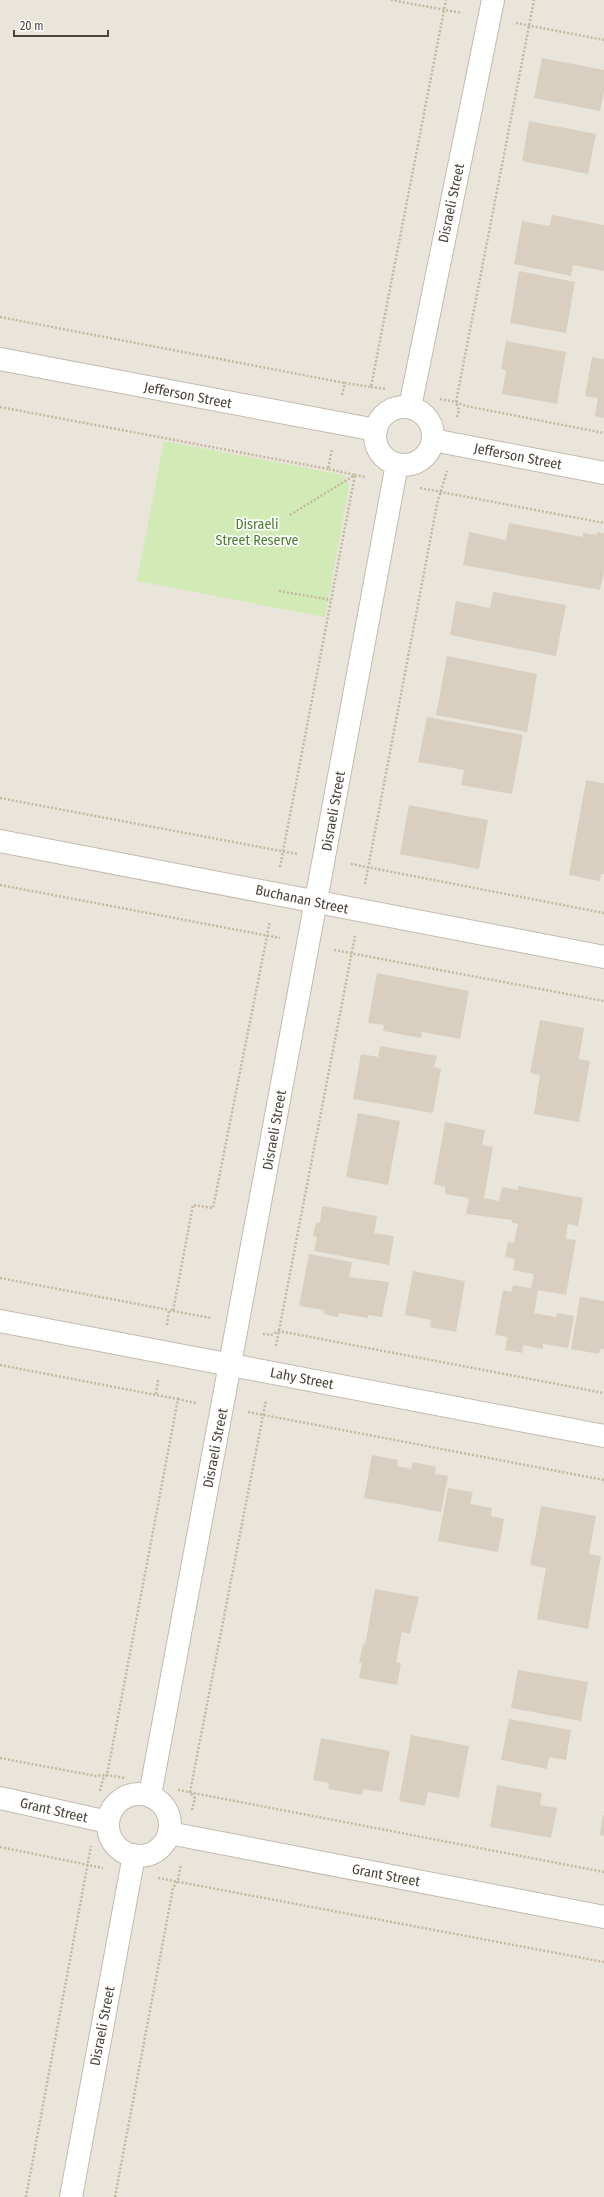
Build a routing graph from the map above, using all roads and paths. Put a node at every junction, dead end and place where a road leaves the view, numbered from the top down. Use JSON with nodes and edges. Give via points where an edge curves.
{"nodes":[{"id":1,"x":446,"y":0,"type":"edge"},
{"id":2,"x":493,"y":0,"type":"edge"},
{"id":3,"x":534,"y":0,"type":"edge"},
{"id":4,"x":0,"y":317,"type":"edge"},
{"id":5,"x":0,"y":359,"type":"edge"},
{"id":6,"x":345,"y":383,"type":"junction"},
{"id":7,"x":371,"y":387,"type":"junction"},
{"id":8,"x":411,"y":400,"type":"junction"},
{"id":9,"x":456,"y":402,"type":"junction"},
{"id":10,"x":0,"y":407,"type":"edge"},
{"id":11,"x":336,"y":423,"type":"junction"},
{"id":12,"x":376,"y":430,"type":"junction"},
{"id":13,"x":604,"y":432,"type":"edge"},
{"id":14,"x":443,"y":442,"type":"junction"},
{"id":15,"x":328,"y":469,"type":"junction"},
{"id":16,"x":396,"y":473,"type":"junction"},
{"id":17,"x":604,"y":473,"type":"edge"},
{"id":18,"x":355,"y":475,"type":"junction"},
{"id":19,"x":441,"y":492,"type":"junction"},
{"id":20,"x":290,"y":515,"type":"dead end"},
{"id":21,"x":604,"y":523,"type":"edge"},
{"id":22,"x":279,"y":590,"type":"dead end"},
{"id":23,"x":331,"y":600,"type":"junction"},
{"id":24,"x":0,"y":841,"type":"edge"},
{"id":25,"x":275,"y":893,"type":"junction"},
{"id":26,"x":316,"y":902,"type":"junction"},
{"id":27,"x":360,"y":911,"type":"junction"},
{"id":28,"x":604,"y":957,"type":"edge"},
{"id":29,"x":0,"y":1278,"type":"edge"},
{"id":30,"x":169,"y":1310,"type":"junction"},
{"id":31,"x":173,"y":1311,"type":"junction"},
{"id":32,"x":0,"y":1321,"type":"edge"},
{"id":33,"x":237,"y":1329,"type":"junction"},
{"id":34,"x":279,"y":1331,"type":"junction"},
{"id":35,"x":163,"y":1352,"type":"junction"},
{"id":36,"x":231,"y":1364,"type":"junction"},
{"id":37,"x":0,"y":1366,"type":"edge"},
{"id":38,"x":271,"y":1372,"type":"junction"},
{"id":39,"x":604,"y":1393,"type":"edge"},
{"id":40,"x":156,"y":1395,"type":"junction"},
{"id":41,"x":178,"y":1399,"type":"junction"},
{"id":42,"x":223,"y":1408,"type":"junction"},
{"id":43,"x":263,"y":1415,"type":"junction"},
{"id":44,"x":604,"y":1436,"type":"edge"},
{"id":45,"x":604,"y":1480,"type":"edge"},
{"id":46,"x":0,"y":1758,"type":"edge"},
{"id":47,"x":107,"y":1775,"type":"junction"},
{"id":48,"x":151,"y":1790,"type":"junction"},
{"id":49,"x":190,"y":1792,"type":"junction"},
{"id":50,"x":0,"y":1798,"type":"edge"},
{"id":51,"x":101,"y":1821,"type":"junction"},
{"id":52,"x":178,"y":1835,"type":"junction"},
{"id":53,"x":0,"y":1847,"type":"edge"},
{"id":54,"x":87,"y":1864,"type":"junction"},
{"id":55,"x":132,"y":1865,"type":"junction"},
{"id":56,"x":604,"y":1872,"type":"edge"},
{"id":57,"x":178,"y":1880,"type":"junction"},
{"id":58,"x":604,"y":1917,"type":"edge"},
{"id":59,"x":604,"y":1962,"type":"edge"},
{"id":60,"x":26,"y":2197,"type":"edge"},
{"id":61,"x":70,"y":2197,"type":"edge"},
{"id":62,"x":115,"y":2197,"type":"edge"}],
"edges":[{"from":1,"to":7,"type":"path"},
{"from":2,"to":8,"type":"street","name":"Disraeli Street"},
{"from":3,"to":9,"type":"path"},
{"from":4,"to":6,"type":"path"},
{"from":5,"to":11,"type":"street","name":"Jefferson Street"},
{"from":6,"to":7,"type":"path"},
{"from":6,"to":11,"type":"path"},
{"from":7,"to":8,"type":"path"},
{"from":8,"to":9,"type":"path"},
{"from":8,"to":12,"type":"street","via":[[388,411]]},
{"from":8,"to":14,"type":"street","via":[[428,418]]},
{"from":9,"to":13,"type":"path"},
{"from":9,"to":14,"type":"path","via":[[458,410]]},
{"from":10,"to":15,"type":"path"},
{"from":11,"to":12,"type":"street","name":"Jefferson Street"},
{"from":11,"to":15,"type":"path"},
{"from":12,"to":16,"type":"street","via":[[377,448]]},
{"from":14,"to":16,"type":"street","via":[[430,449],[424,457]]},
{"from":14,"to":17,"type":"street","name":"Jefferson Street"},
{"from":14,"to":19,"type":"path","via":[[447,474]]},
{"from":15,"to":18,"type":"path"},
{"from":16,"to":18,"type":"path"},
{"from":16,"to":19,"type":"path"},
{"from":16,"to":26,"type":"street","name":"Disraeli Street"},
{"from":18,"to":20,"type":"path"},
{"from":18,"to":23,"type":"path"},
{"from":19,"to":21,"type":"path"},
{"from":19,"to":27,"type":"path"},
{"from":22,"to":23,"type":"path"},
{"from":23,"to":25,"type":"path"},
{"from":24,"to":25,"type":"street","name":"Buchanan Street"},
{"from":25,"to":26,"type":"street","name":"Buchanan Street"},
{"from":25,"to":31,"type":"path","via":[[214,1208],[193,1205]]},
{"from":26,"to":27,"type":"street","name":"Buchanan Street"},
{"from":26,"to":33,"type":"street","name":"Disraeli Street"},
{"from":27,"to":28,"type":"street","name":"Buchanan Street"},
{"from":27,"to":34,"type":"path"},
{"from":29,"to":30,"type":"path"},
{"from":30,"to":31,"type":"path"},
{"from":30,"to":35,"type":"path"},
{"from":31,"to":33,"type":"path","via":[[216,1319]]},
{"from":32,"to":35,"type":"street","name":"Lahy Street"},
{"from":33,"to":34,"type":"path","via":[[271,1335]]},
{"from":33,"to":36,"type":"street","name":"Disraeli Street"},
{"from":34,"to":38,"type":"path"},
{"from":34,"to":39,"type":"path"},
{"from":35,"to":36,"type":"street","name":"Lahy Street"},
{"from":35,"to":40,"type":"path"},
{"from":36,"to":38,"type":"street","name":"Lahy Street"},
{"from":36,"to":42,"type":"street","name":"Disraeli Street"},
{"from":37,"to":40,"type":"path"},
{"from":38,"to":43,"type":"path"},
{"from":38,"to":44,"type":"street","name":"Lahy Street"},
{"from":40,"to":41,"type":"path"},
{"from":41,"to":42,"type":"path"},
{"from":41,"to":47,"type":"path"},
{"from":42,"to":43,"type":"path"},
{"from":42,"to":48,"type":"street","name":"Disraeli Street"},
{"from":43,"to":45,"type":"path"},
{"from":43,"to":49,"type":"path"},
{"from":46,"to":47,"type":"path","via":[[96,1776]]},
{"from":47,"to":48,"type":"path"},
{"from":47,"to":51,"type":"path","via":[[103,1779]]},
{"from":48,"to":49,"type":"path"},
{"from":48,"to":51,"type":"street","via":[[123,1799]]},
{"from":48,"to":52,"type":"street","via":[[167,1810],[170,1822]]},
{"from":49,"to":52,"type":"path","via":[[195,1798]]},
{"from":49,"to":56,"type":"path"},
{"from":50,"to":51,"type":"street","name":"Grant Street"},
{"from":51,"to":54,"type":"path"},
{"from":51,"to":55,"type":"street","via":[[114,1844],[124,1852]]},
{"from":52,"to":55,"type":"street"},
{"from":52,"to":57,"type":"path"},
{"from":52,"to":58,"type":"street","name":"Grant Street"},
{"from":53,"to":54,"type":"path"},
{"from":54,"to":55,"type":"path"},
{"from":54,"to":60,"type":"path"},
{"from":55,"to":57,"type":"path"},
{"from":55,"to":61,"type":"street","name":"Disraeli Street"},
{"from":57,"to":59,"type":"path"},
{"from":57,"to":62,"type":"path","via":[[173,1888]]}]}
